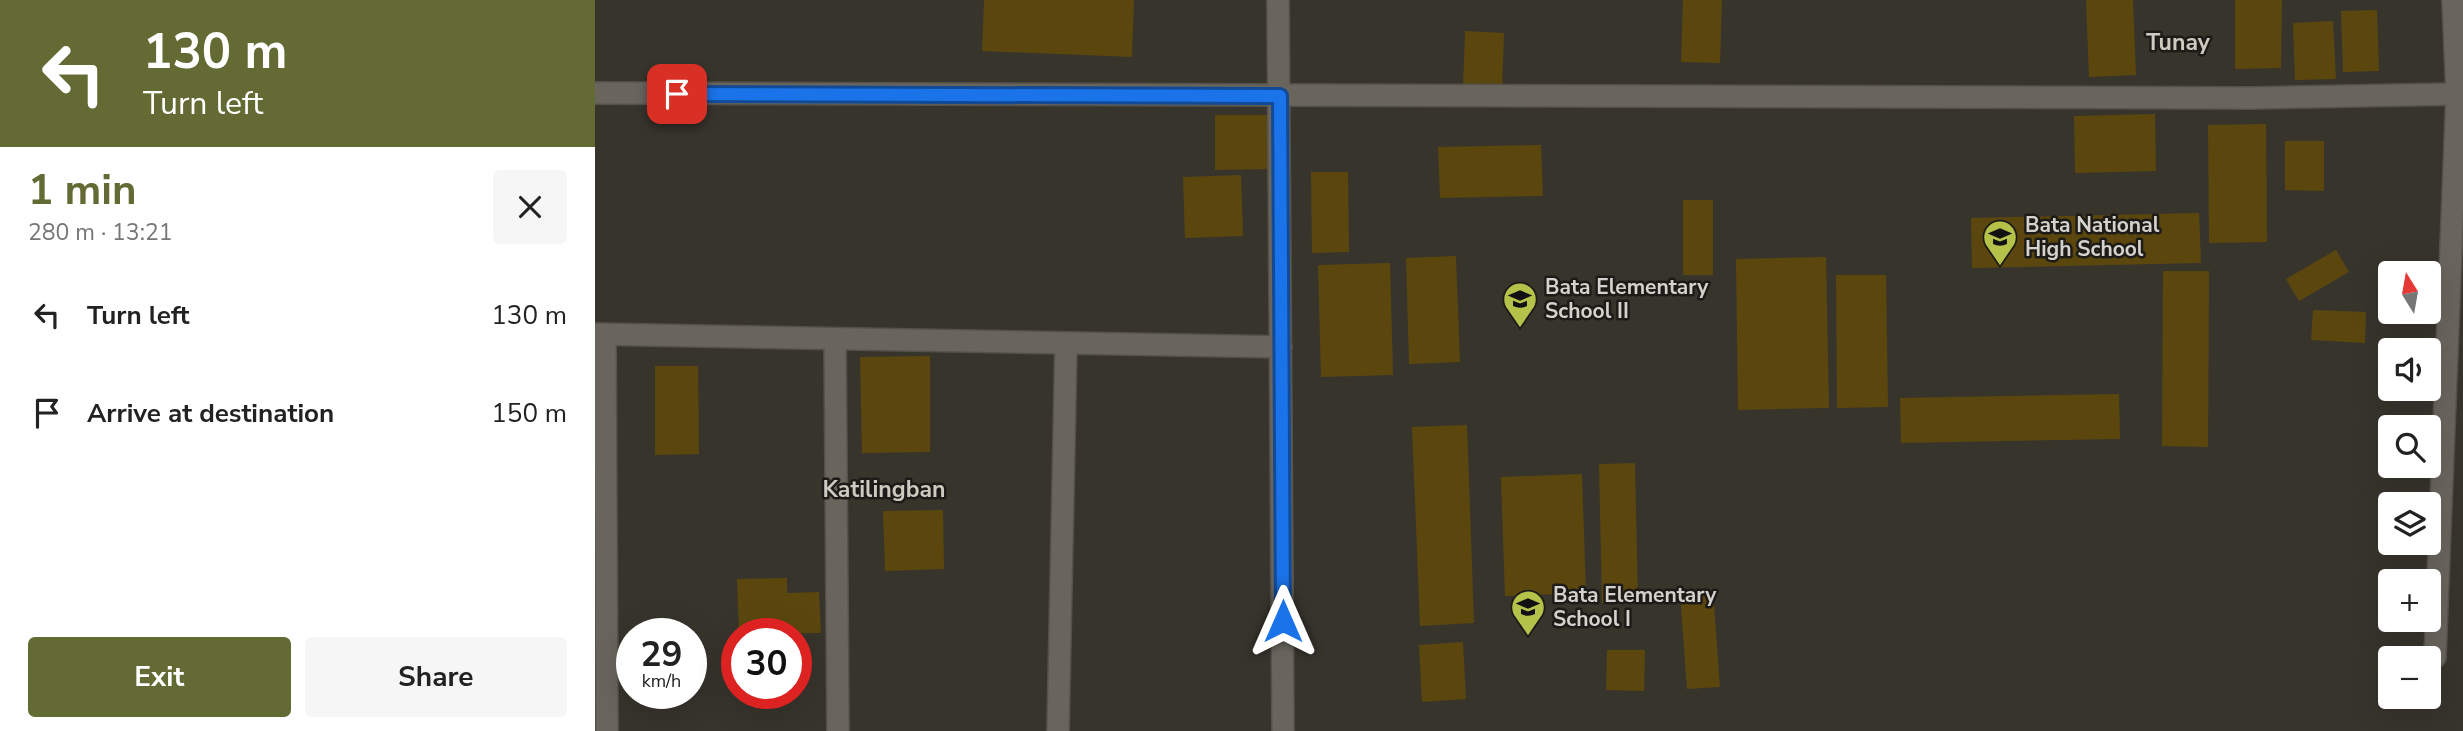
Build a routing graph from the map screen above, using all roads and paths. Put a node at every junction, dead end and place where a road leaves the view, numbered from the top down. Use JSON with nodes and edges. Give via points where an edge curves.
{"nodes":[{"id":1,"x":1278,"y":0,"type":"edge"},
{"id":2,"x":2453,"y":0,"type":"edge"},
{"id":3,"x":595,"y":93,"type":"edge"},
{"id":4,"x":2457,"y":94,"type":"junction"},
{"id":5,"x":1280,"y":96,"type":"junction"},
{"id":6,"x":600,"y":335,"type":"edge"},
{"id":7,"x":835,"y":339,"type":"junction"},
{"id":8,"x":1066,"y":344,"type":"junction"},
{"id":9,"x":1281,"y":347,"type":"junction"},
{"id":10,"x":2435,"y":646,"type":"edge"},
{"id":11,"x":607,"y":731,"type":"edge"},
{"id":12,"x":838,"y":731,"type":"edge"},
{"id":13,"x":1058,"y":731,"type":"edge"},
{"id":14,"x":1283,"y":731,"type":"edge"}],
"edges":[{"from":1,"to":5,"type":"street"},
{"from":2,"to":4,"type":"street"},
{"from":3,"to":5,"type":"street"},
{"from":4,"to":5,"type":"street","via":[[2253,98]]},
{"from":4,"to":10,"type":"street"},
{"from":5,"to":9,"type":"street"},
{"from":6,"to":7,"type":"street"},
{"from":6,"to":11,"type":"street"},
{"from":7,"to":8,"type":"street"},
{"from":7,"to":12,"type":"street"},
{"from":8,"to":9,"type":"street"},
{"from":8,"to":13,"type":"street"},
{"from":9,"to":14,"type":"street"}]}
